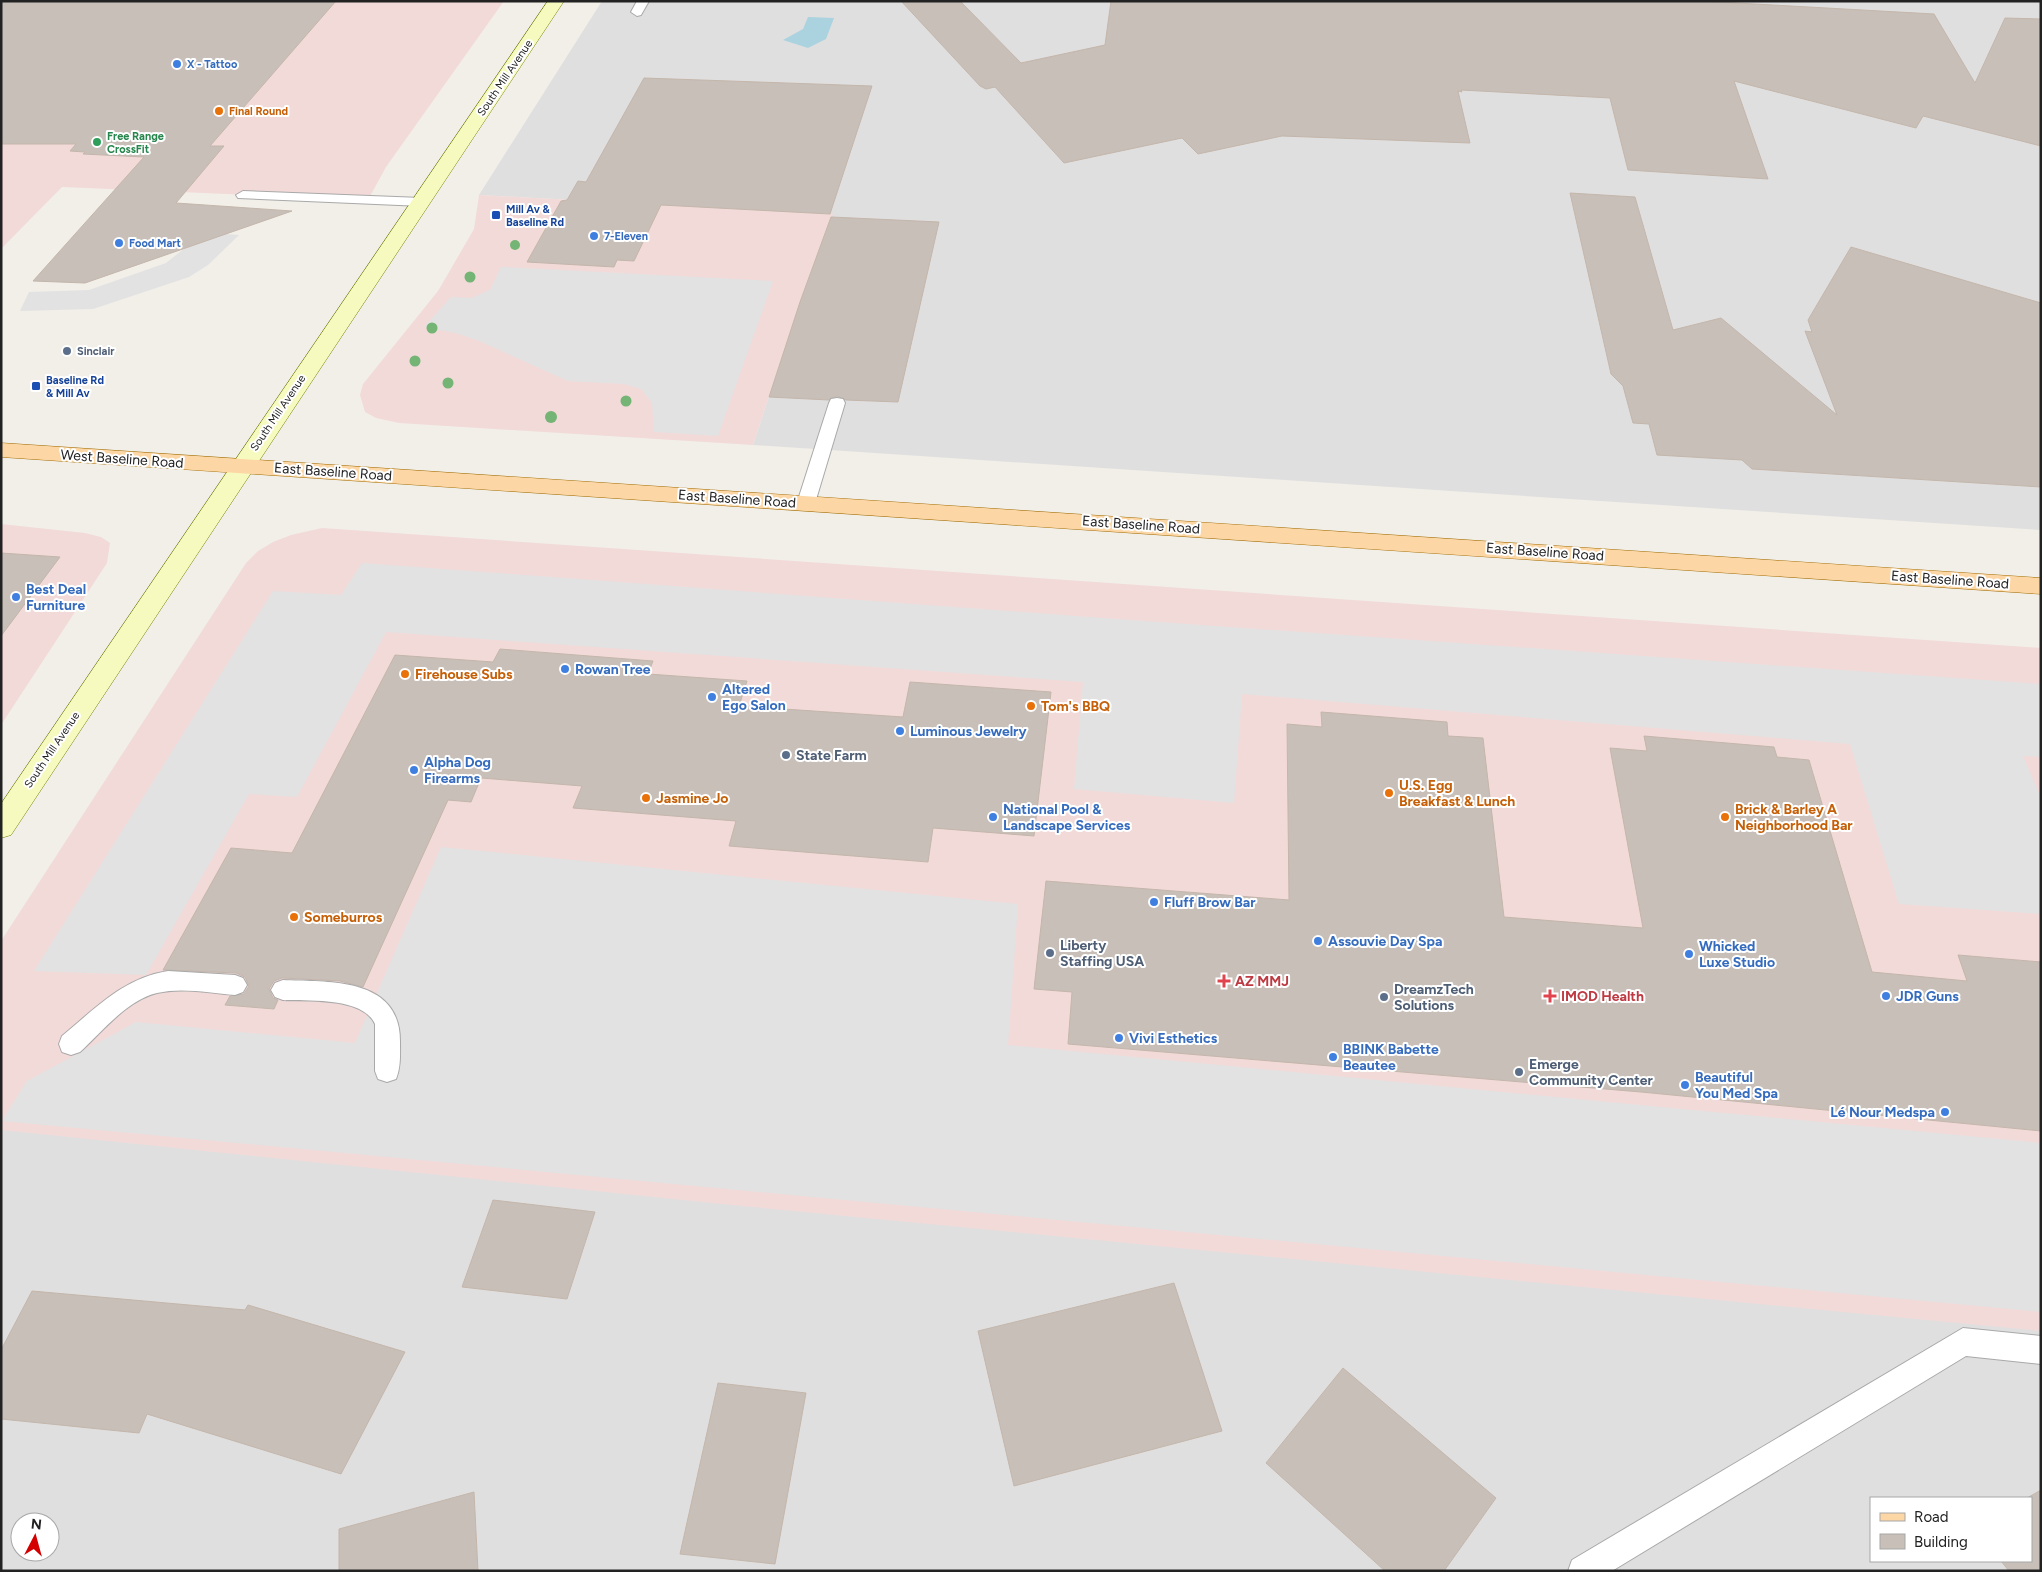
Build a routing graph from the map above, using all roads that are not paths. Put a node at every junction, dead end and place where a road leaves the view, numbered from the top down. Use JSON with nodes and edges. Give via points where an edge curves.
{"nodes":[{"id":1,"x":556,"y":1,"type":"edge"},
{"id":2,"x":243,"y":194,"type":"dead end"},
{"id":3,"x":422,"y":202,"type":"junction"},
{"id":4,"x":837,"y":403,"type":"dead end"},
{"id":5,"x":1,"y":450,"type":"edge"},
{"id":6,"x":242,"y":466,"type":"junction"},
{"id":7,"x":806,"y":503,"type":"junction"},
{"id":8,"x":2041,"y":586,"type":"edge"},
{"id":9,"x":1,"y":827,"type":"edge"},
{"id":10,"x":235,"y":985,"type":"dead end"},
{"id":11,"x":283,"y":990,"type":"dead end"},
{"id":12,"x":71,"y":1044,"type":"dead end"},
{"id":13,"x":387,"y":1071,"type":"dead end"},
{"id":14,"x":2041,"y":1350,"type":"edge"},
{"id":15,"x":1583,"y":1571,"type":"edge"}],
"edges":[{"from":1,"to":3,"type":"main road","name":"South Mill Avenue"},
{"from":2,"to":3,"type":"lane"},
{"from":3,"to":6,"type":"main road","name":"South Mill Avenue"},
{"from":4,"to":7,"type":"lane"},
{"from":5,"to":6,"type":"main road","name":"West Baseline Road"},
{"from":6,"to":7,"type":"main road","name":"East Baseline Road"},
{"from":6,"to":9,"type":"main road","name":"South Mill Avenue"},
{"from":7,"to":8,"type":"main road","name":"East Baseline Road"},
{"from":10,"to":12,"type":"lane","via":[[166,982],[147,986],[130,995]]},
{"from":11,"to":13,"type":"lane","via":[[363,997],[375,1005],[387,1023]]},
{"from":14,"to":15,"type":"lane","via":[[1963,1342]]}]}
